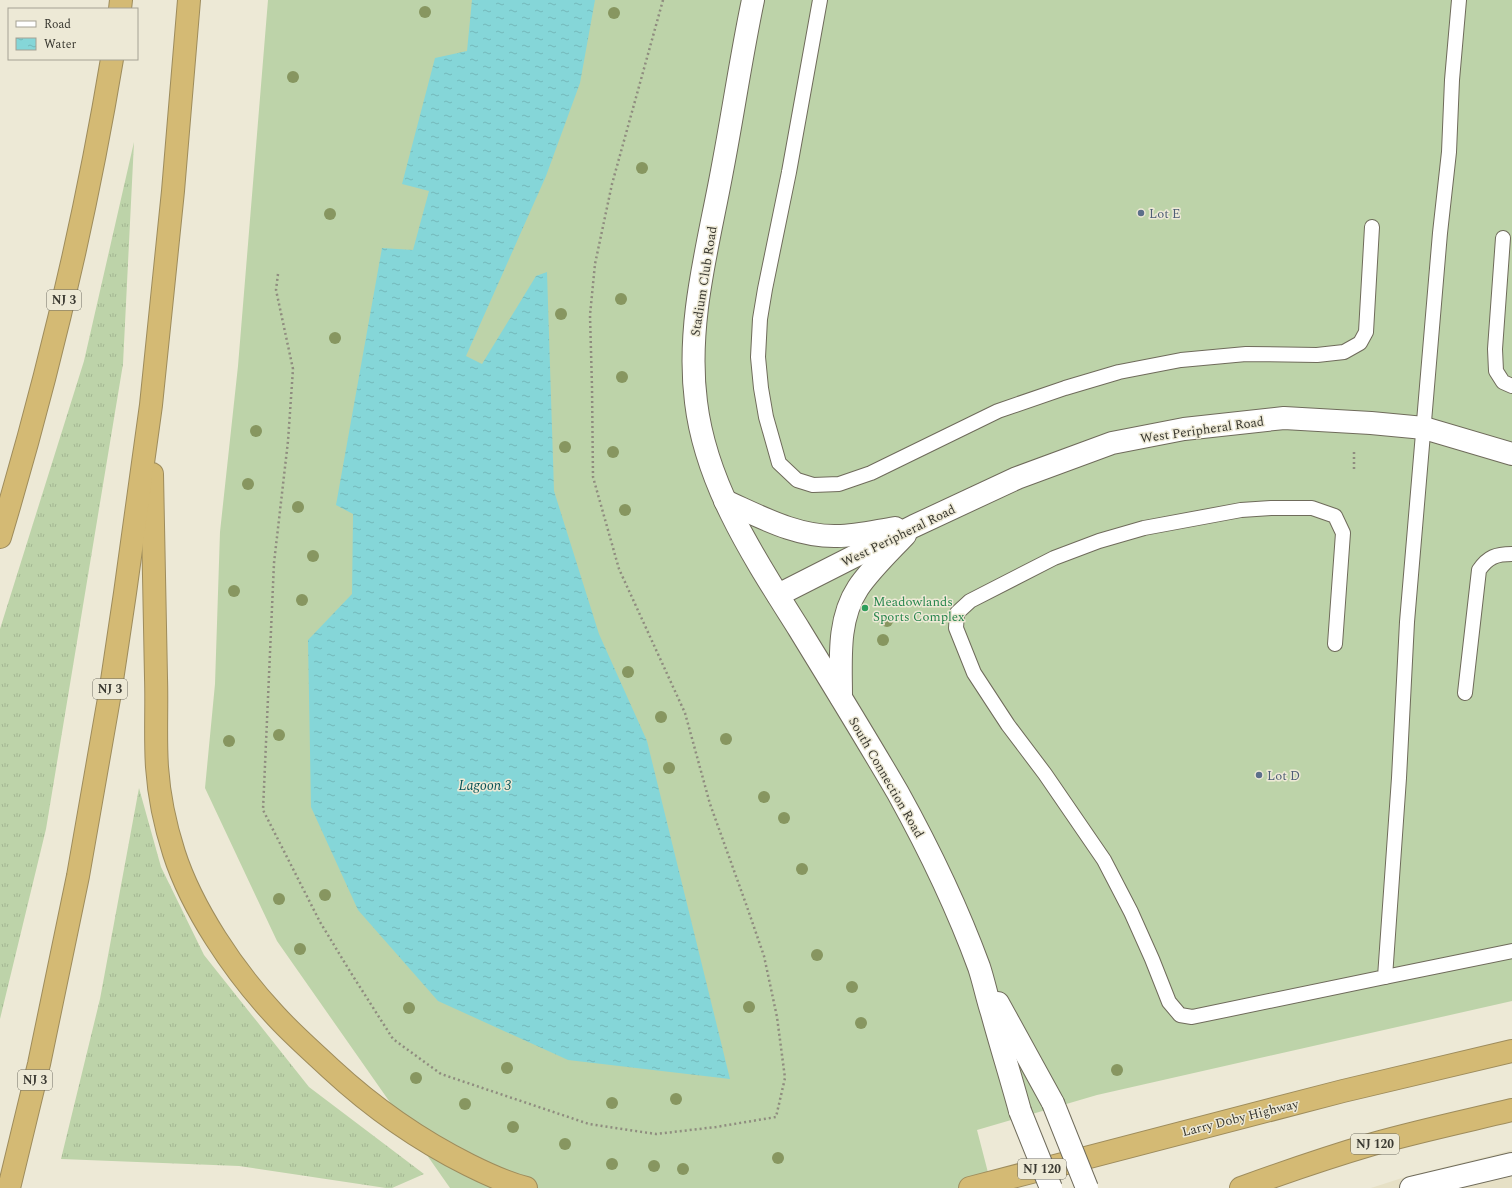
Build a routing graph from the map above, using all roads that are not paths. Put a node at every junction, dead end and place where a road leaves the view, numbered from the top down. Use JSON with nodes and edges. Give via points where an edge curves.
{"nodes":[{"id":1,"x":189,"y":0,"type":"edge"},
{"id":2,"x":753,"y":0,"type":"edge"},
{"id":3,"x":820,"y":0,"type":"edge"},
{"id":4,"x":1459,"y":0,"type":"edge"},
{"id":5,"x":112,"y":60,"type":"edge"},
{"id":6,"x":1372,"y":227,"type":"dead end"},
{"id":7,"x":1503,"y":238,"type":"dead end"},
{"id":8,"x":1512,"y":386,"type":"edge"},
{"id":9,"x":150,"y":405,"type":"junction"},
{"id":10,"x":1424,"y":428,"type":"junction"},
{"id":11,"x":1512,"y":454,"type":"edge"},
{"id":12,"x":725,"y":501,"type":"junction"},
{"id":13,"x":914,"y":526,"type":"junction"},
{"id":14,"x":0,"y":537,"type":"edge"},
{"id":15,"x":1512,"y":554,"type":"edge"},
{"id":16,"x":778,"y":595,"type":"junction"},
{"id":17,"x":1335,"y":644,"type":"dead end"},
{"id":18,"x":1465,"y":693,"type":"dead end"},
{"id":19,"x":841,"y":698,"type":"junction"},
{"id":20,"x":1512,"y":951,"type":"edge"},
{"id":21,"x":979,"y":968,"type":"junction"},
{"id":22,"x":1385,"y":977,"type":"junction"},
{"id":23,"x":1512,"y":1051,"type":"edge"},
{"id":24,"x":1512,"y":1110,"type":"edge"},
{"id":25,"x":1512,"y":1164,"type":"edge"},
{"id":26,"x":1422,"y":1187,"type":"edge"},
{"id":27,"x":9,"y":1188,"type":"edge"},
{"id":28,"x":526,"y":1188,"type":"edge"},
{"id":29,"x":970,"y":1188,"type":"edge"},
{"id":30,"x":1051,"y":1188,"type":"edge"},
{"id":31,"x":1087,"y":1188,"type":"edge"},
{"id":32,"x":1241,"y":1188,"type":"edge"}],
"edges":[{"from":1,"to":9,"type":"highway","number":"NJ 3","via":[[173,191]]},
{"from":2,"to":12,"type":"street","name":"Stadium Club Road","via":[[698,297],[693,347],[699,423]]},
{"from":3,"to":6,"type":"lane","via":[[765,288],[758,357],[766,417],[779,463],[797,480],[813,485],[839,484],[871,473],[998,411],[1119,372],[1181,360],[1246,354],[1317,355],[1344,352],[1360,343],[1366,332]]},
{"from":4,"to":10,"type":"lane"},
{"from":5,"to":14,"type":"highway","number":"NJ 3","via":[[83,217],[62,310]]},
{"from":7,"to":8,"type":"lane","via":[[1495,349],[1496,371],[1503,382]]},
{"from":9,"to":27,"type":"highway","number":"NJ 3","via":[[110,687],[78,876],[39,1064]]},
{"from":9,"to":28,"type":"highway","via":[[157,766],[166,826],[174,855],[186,882],[215,937],[248,982],[274,1014],[342,1080],[388,1115],[453,1156],[484,1172]]},
{"from":10,"to":11,"type":"street","name":"West Peripheral Road"},
{"from":10,"to":13,"type":"street","name":"West Peripheral Road","via":[[1284,418],[1184,429],[1112,443],[1017,478]]},
{"from":10,"to":22,"type":"lane","via":[[1406,637]]},
{"from":12,"to":13,"type":"street","via":[[805,534],[838,536]]},
{"from":12,"to":16,"type":"street","name":"Stadium Club Road"},
{"from":13,"to":16,"type":"street","name":"West Peripheral Road"},
{"from":13,"to":19,"type":"street","via":[[859,586],[851,600],[841,636]]},
{"from":15,"to":18,"type":"lane","via":[[1499,554],[1485,562],[1479,570]]},
{"from":16,"to":19,"type":"street","name":"South Connection Road"},
{"from":17,"to":22,"type":"lane","via":[[1343,533],[1335,516],[1312,508],[1241,510],[1144,528],[1099,541],[1054,558],[970,601],[957,613],[956,628],[974,673],[1002,717],[1104,860],[1131,912],[1169,1002],[1180,1015],[1192,1017]]},
{"from":19,"to":21,"type":"street","name":"South Connection Road","via":[[920,834]]},
{"from":20,"to":22,"type":"lane"},
{"from":21,"to":30,"type":"street","name":"South Connection Road","bridge":true,"via":[[1020,1111]]},
{"from":21,"to":31,"type":"street","name":"South Connection Road","bridge":true,"via":[[1053,1103]]},
{"from":23,"to":29,"type":"highway","name":"Larry Doby Highway","number":"NJ 120","via":[[1343,1091]]},
{"from":24,"to":32,"type":"highway","number":"NJ 120","via":[[1374,1144]]},
{"from":25,"to":26,"type":"street"}]}
